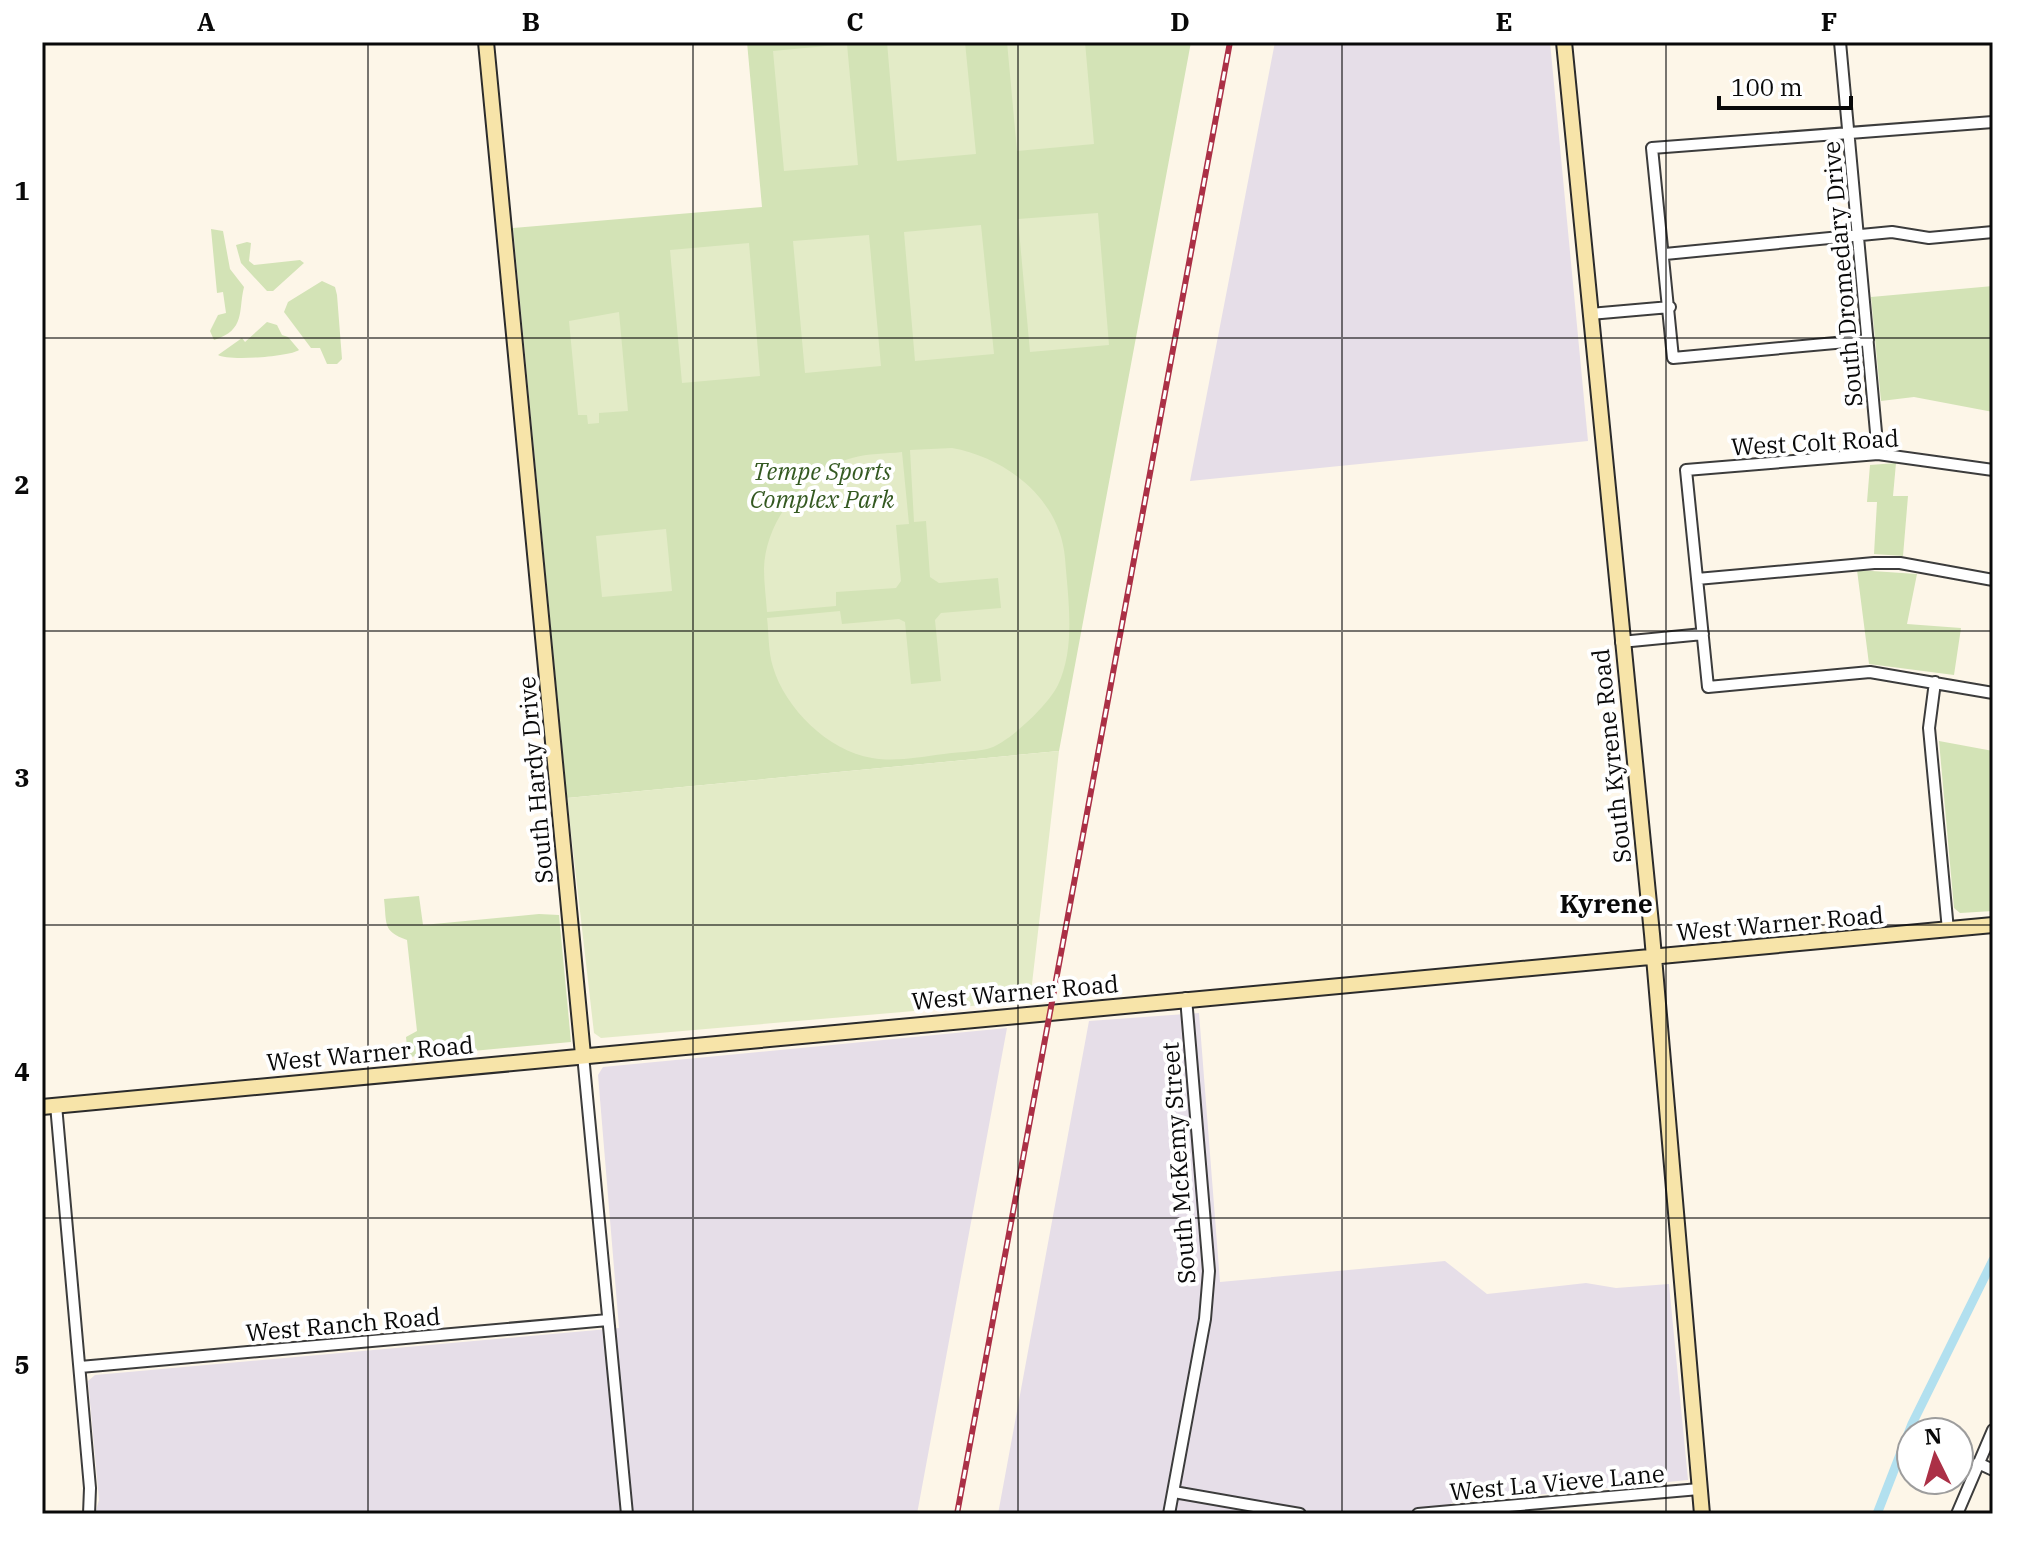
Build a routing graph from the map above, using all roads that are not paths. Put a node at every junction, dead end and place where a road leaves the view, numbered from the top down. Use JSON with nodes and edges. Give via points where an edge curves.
{"nodes":[{"id":1,"x":486,"y":42,"type":"edge"},
{"id":2,"x":1564,"y":42,"type":"edge"},
{"id":3,"x":1840,"y":42,"type":"edge"},
{"id":4,"x":1993,"y":122,"type":"edge"},
{"id":5,"x":1848,"y":130,"type":"junction"},
{"id":6,"x":1993,"y":232,"type":"edge"},
{"id":7,"x":1858,"y":234,"type":"junction"},
{"id":8,"x":1665,"y":254,"type":"junction"},
{"id":9,"x":1670,"y":307,"type":"junction"},
{"id":10,"x":1590,"y":314,"type":"junction"},
{"id":11,"x":1868,"y":340,"type":"junction"},
{"id":12,"x":1878,"y":454,"type":"junction"},
{"id":13,"x":1993,"y":470,"type":"edge"},
{"id":14,"x":1697,"y":579,"type":"junction"},
{"id":15,"x":1993,"y":580,"type":"edge"},
{"id":16,"x":1703,"y":634,"type":"junction"},
{"id":17,"x":1621,"y":642,"type":"junction"},
{"id":18,"x":1935,"y":682,"type":"junction"},
{"id":19,"x":1993,"y":693,"type":"edge"},
{"id":20,"x":1993,"y":925,"type":"edge"},
{"id":21,"x":1948,"y":930,"type":"junction"},
{"id":22,"x":1654,"y":957,"type":"junction"},
{"id":23,"x":1186,"y":998,"type":"junction"},
{"id":24,"x":583,"y":1055,"type":"junction"},
{"id":25,"x":49,"y":1106,"type":"edge"},
{"id":26,"x":608,"y":1320,"type":"junction"},
{"id":27,"x":80,"y":1367,"type":"junction"},
{"id":28,"x":1993,"y":1430,"type":"edge"},
{"id":29,"x":1978,"y":1463,"type":"junction"},
{"id":30,"x":1993,"y":1470,"type":"edge"},
{"id":31,"x":1699,"y":1489,"type":"junction"},
{"id":32,"x":1174,"y":1492,"type":"junction"},
{"id":33,"x":1461,"y":1512,"type":"edge"},
{"id":34,"x":89,"y":1514,"type":"edge"},
{"id":35,"x":627,"y":1514,"type":"edge"},
{"id":36,"x":1169,"y":1514,"type":"edge"},
{"id":37,"x":1300,"y":1514,"type":"edge"},
{"id":38,"x":1418,"y":1514,"type":"edge"},
{"id":39,"x":1702,"y":1514,"type":"edge"},
{"id":40,"x":1957,"y":1514,"type":"edge"}],
"edges":[{"from":1,"to":24,"type":"main road","name":"South Hardy Drive"},
{"from":2,"to":10,"type":"main road","name":"South Kyrene Road"},
{"from":3,"to":5,"type":"street","name":"South Dromedary Drive"},
{"from":4,"to":5,"type":"street"},
{"from":5,"to":7,"type":"street","name":"South Dromedary Drive"},
{"from":5,"to":8,"type":"street","via":[[1652,148]]},
{"from":6,"to":7,"type":"street","via":[[1929,238]]},
{"from":7,"to":8,"type":"street"},
{"from":7,"to":11,"type":"street","name":"South Dromedary Drive"},
{"from":8,"to":9,"type":"street"},
{"from":9,"to":10,"type":"street"},
{"from":9,"to":11,"type":"street","via":[[1673,358]]},
{"from":10,"to":17,"type":"main road","name":"South Kyrene Road"},
{"from":11,"to":12,"type":"street","name":"South Dromedary Drive"},
{"from":12,"to":13,"type":"street","name":"West Colt Road"},
{"from":12,"to":14,"type":"street","name":"West Colt Road","via":[[1686,470]]},
{"from":14,"to":15,"type":"street","via":[[1887,563]]},
{"from":14,"to":16,"type":"street"},
{"from":16,"to":17,"type":"street"},
{"from":16,"to":18,"type":"street","via":[[1708,687],[1856,672]]},
{"from":17,"to":22,"type":"main road","name":"South Kyrene Road"},
{"from":18,"to":19,"type":"street"},
{"from":18,"to":21,"type":"street","via":[[1929,728]]},
{"from":20,"to":21,"type":"main road","name":"West Warner Road"},
{"from":21,"to":22,"type":"main road","name":"West Warner Road"},
{"from":22,"to":23,"type":"main road","name":"West Warner Road"},
{"from":22,"to":31,"type":"main road","name":"South Kyrene Road"},
{"from":23,"to":24,"type":"main road","name":"West Warner Road"},
{"from":23,"to":32,"type":"street","name":"South McKemy Street","via":[[1209,1273]]},
{"from":24,"to":25,"type":"main road","name":"West Warner Road"},
{"from":24,"to":26,"type":"street","name":"South Hardy Drive"},
{"from":25,"to":27,"type":"street"},
{"from":26,"to":27,"type":"street","name":"West Ranch Road"},
{"from":26,"to":35,"type":"street","name":"South Hardy Drive"},
{"from":27,"to":34,"type":"street"},
{"from":28,"to":29,"type":"street"},
{"from":29,"to":30,"type":"street"},
{"from":29,"to":40,"type":"street"},
{"from":31,"to":33,"type":"street","name":"West La Vieve Lane"},
{"from":31,"to":39,"type":"main road","name":"South Kyrene Road"},
{"from":32,"to":36,"type":"street","name":"South McKemy Street"},
{"from":32,"to":37,"type":"street"},
{"from":33,"to":38,"type":"street","name":"West La Vieve Lane"}]}
